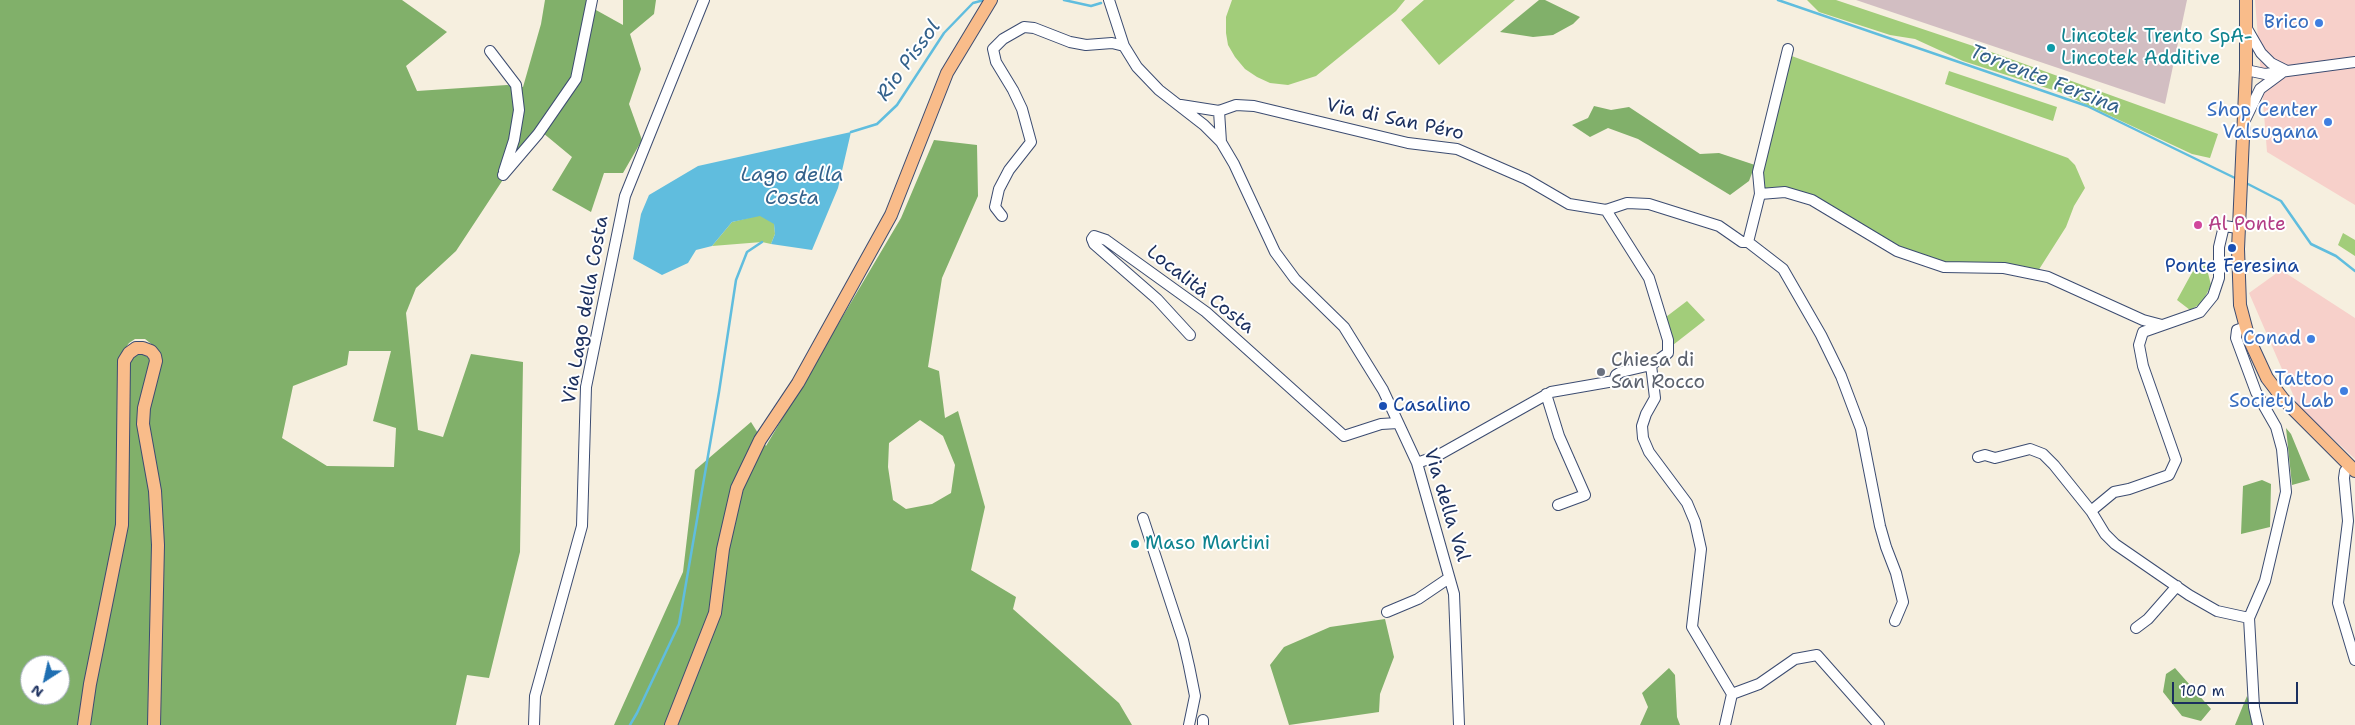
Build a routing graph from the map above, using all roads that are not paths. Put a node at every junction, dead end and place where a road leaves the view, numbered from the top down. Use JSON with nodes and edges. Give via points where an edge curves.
{"nodes":[{"id":1,"x":592,"y":0,"type":"edge"},
{"id":2,"x":704,"y":0,"type":"edge"},
{"id":3,"x":1109,"y":0,"type":"edge"},
{"id":4,"x":2246,"y":0,"type":"edge"},
{"id":5,"x":990,"y":2,"type":"edge"},
{"id":6,"x":2246,"y":27,"type":"junction"},
{"id":7,"x":1124,"y":46,"type":"junction"},
{"id":8,"x":1788,"y":49,"type":"dead end"},
{"id":9,"x":490,"y":51,"type":"dead end"},
{"id":10,"x":2355,"y":62,"type":"edge"},
{"id":11,"x":2246,"y":70,"type":"junction"},
{"id":12,"x":2285,"y":70,"type":"junction"},
{"id":13,"x":1180,"y":105,"type":"junction"},
{"id":14,"x":1215,"y":110,"type":"junction"},
{"id":15,"x":1204,"y":124,"type":"junction"},
{"id":16,"x":2242,"y":126,"type":"junction"},
{"id":17,"x":1221,"y":142,"type":"junction"},
{"id":18,"x":1760,"y":194,"type":"junction"},
{"id":19,"x":1606,"y":210,"type":"junction"},
{"id":20,"x":1002,"y":216,"type":"dead end"},
{"id":21,"x":2238,"y":224,"type":"junction"},
{"id":22,"x":1748,"y":242,"type":"junction"},
{"id":23,"x":2162,"y":324,"type":"junction"},
{"id":24,"x":2246,"y":327,"type":"junction"},
{"id":25,"x":1190,"y":335,"type":"dead end"},
{"id":26,"x":1651,"y":365,"type":"junction"},
{"id":27,"x":1546,"y":394,"type":"junction"},
{"id":28,"x":1398,"y":423,"type":"junction"},
{"id":29,"x":1978,"y":457,"type":"dead end"},
{"id":30,"x":1417,"y":463,"type":"junction"},
{"id":31,"x":2353,"y":468,"type":"edge"},
{"id":32,"x":1558,"y":505,"type":"dead end"},
{"id":33,"x":2091,"y":511,"type":"junction"},
{"id":34,"x":1144,"y":518,"type":"dead end"},
{"id":35,"x":1449,"y":578,"type":"junction"},
{"id":36,"x":2176,"y":586,"type":"junction"},
{"id":37,"x":1387,"y":612,"type":"dead end"},
{"id":38,"x":2249,"y":618,"type":"junction"},
{"id":39,"x":1895,"y":620,"type":"dead end"},
{"id":40,"x":2136,"y":628,"type":"dead end"},
{"id":41,"x":2355,"y":660,"type":"edge"},
{"id":42,"x":1732,"y":694,"type":"junction"},
{"id":43,"x":84,"y":725,"type":"edge"},
{"id":44,"x":154,"y":725,"type":"edge"},
{"id":45,"x":534,"y":725,"type":"edge"},
{"id":46,"x":671,"y":725,"type":"edge"},
{"id":47,"x":1189,"y":725,"type":"edge"},
{"id":48,"x":1459,"y":725,"type":"edge"},
{"id":49,"x":1725,"y":725,"type":"edge"},
{"id":50,"x":1879,"y":725,"type":"edge"},
{"id":51,"x":2258,"y":725,"type":"edge"}],
"edges":[{"from":1,"to":9,"type":"street","via":[[576,79],[538,134],[503,175],[519,110],[516,85]]},
{"from":2,"to":45,"type":"street","name":"Via Lago della Costa","via":[[625,196],[586,387],[582,526],[535,696]]},
{"from":3,"to":7,"type":"street"},
{"from":4,"to":6,"type":"main road"},
{"from":5,"to":46,"type":"main road","via":[[947,74],[891,215],[798,383],[760,440],[737,488],[723,549],[715,613]]},
{"from":6,"to":11,"type":"main road"},
{"from":6,"to":12,"type":"street","via":[[2261,53]]},
{"from":7,"to":13,"type":"street","via":[[1137,67]]},
{"from":7,"to":20,"type":"street","via":[[1070,42],[1024,27],[1002,39],[994,49],[996,62],[1022,108],[1031,142],[999,189],[995,207]]},
{"from":8,"to":18,"type":"street","via":[[1758,172]]},
{"from":10,"to":12,"type":"street"},
{"from":11,"to":12,"type":"street","via":[[2265,74]]},
{"from":11,"to":16,"type":"main road"},
{"from":12,"to":16,"type":"street","via":[[2260,89]]},
{"from":13,"to":14,"type":"street"},
{"from":13,"to":15,"type":"street"},
{"from":14,"to":15,"type":"street"},
{"from":14,"to":17,"type":"street"},
{"from":14,"to":19,"type":"street","name":"Via di San Péro","via":[[1236,105],[1254,106],[1408,143],[1456,149],[1526,179],[1569,204]]},
{"from":15,"to":17,"type":"street"},
{"from":16,"to":21,"type":"main road"},
{"from":17,"to":28,"type":"street","name":"Via della Val","via":[[1275,252],[1295,279],[1344,327],[1383,390]]},
{"from":18,"to":22,"type":"street"},
{"from":18,"to":23,"type":"street","via":[[1785,192],[1812,200],[1896,251],[1934,264],[2004,268],[2048,277],[2143,320]]},
{"from":19,"to":22,"type":"street","via":[[1627,203],[1649,204],[1719,226],[1742,242]]},
{"from":19,"to":26,"type":"street","via":[[1648,278],[1668,340],[1668,353]]},
{"from":21,"to":23,"type":"street","via":[[2224,226],[2218,247],[2219,278],[2213,296],[2200,312]]},
{"from":21,"to":24,"type":"main road","via":[[2239,293]]},
{"from":22,"to":39,"type":"street","via":[[1783,269],[1841,376],[1861,429],[1880,526],[1904,602]]},
{"from":23,"to":33,"type":"street","via":[[2143,332],[2139,345],[2143,366],[2176,460],[2169,475],[2114,492]]},
{"from":24,"to":31,"type":"main road","via":[[2255,355],[2275,389]]},
{"from":24,"to":38,"type":"street","via":[[2237,330],[2236,338],[2256,392],[2276,427],[2282,449],[2286,492],[2265,581]]},
{"from":25,"to":28,"type":"street","name":"Località Costa","via":[[1157,299],[1094,244],[1094,236],[1112,245],[1206,312],[1344,436],[1381,424]]},
{"from":26,"to":27,"type":"street","via":[[1621,372],[1614,382]]},
{"from":26,"to":42,"type":"street","via":[[1655,398],[1642,426],[1643,438],[1649,452],[1687,503],[1695,522],[1701,549],[1692,627]]},
{"from":27,"to":30,"type":"street","via":[[1437,456]]},
{"from":27,"to":32,"type":"street","via":[[1559,436],[1585,496]]},
{"from":28,"to":30,"type":"street","name":"Via della Val"},
{"from":29,"to":33,"type":"street","via":[[1995,458],[2030,449],[2043,454]]},
{"from":30,"to":35,"type":"street","name":"Via della Val"},
{"from":31,"to":41,"type":"street","via":[[2345,472],[2344,478],[2348,522],[2338,603]]},
{"from":33,"to":36,"type":"street","via":[[2115,544]]},
{"from":34,"to":47,"type":"street","via":[[1183,640],[1196,696]]},
{"from":35,"to":37,"type":"street","via":[[1418,599]]},
{"from":35,"to":48,"type":"street","name":"Via della Val","via":[[1454,594]]},
{"from":36,"to":38,"type":"street","via":[[2217,611]]},
{"from":36,"to":40,"type":"street"},
{"from":38,"to":51,"type":"street"},
{"from":42,"to":49,"type":"street"},
{"from":42,"to":50,"type":"street","via":[[1759,684],[1795,659],[1817,655]]},
{"from":43,"to":44,"type":"main road","via":[[122,525],[124,361],[136,348],[143,348],[155,356],[156,362],[143,424],[154,491],[158,546]]}]}
